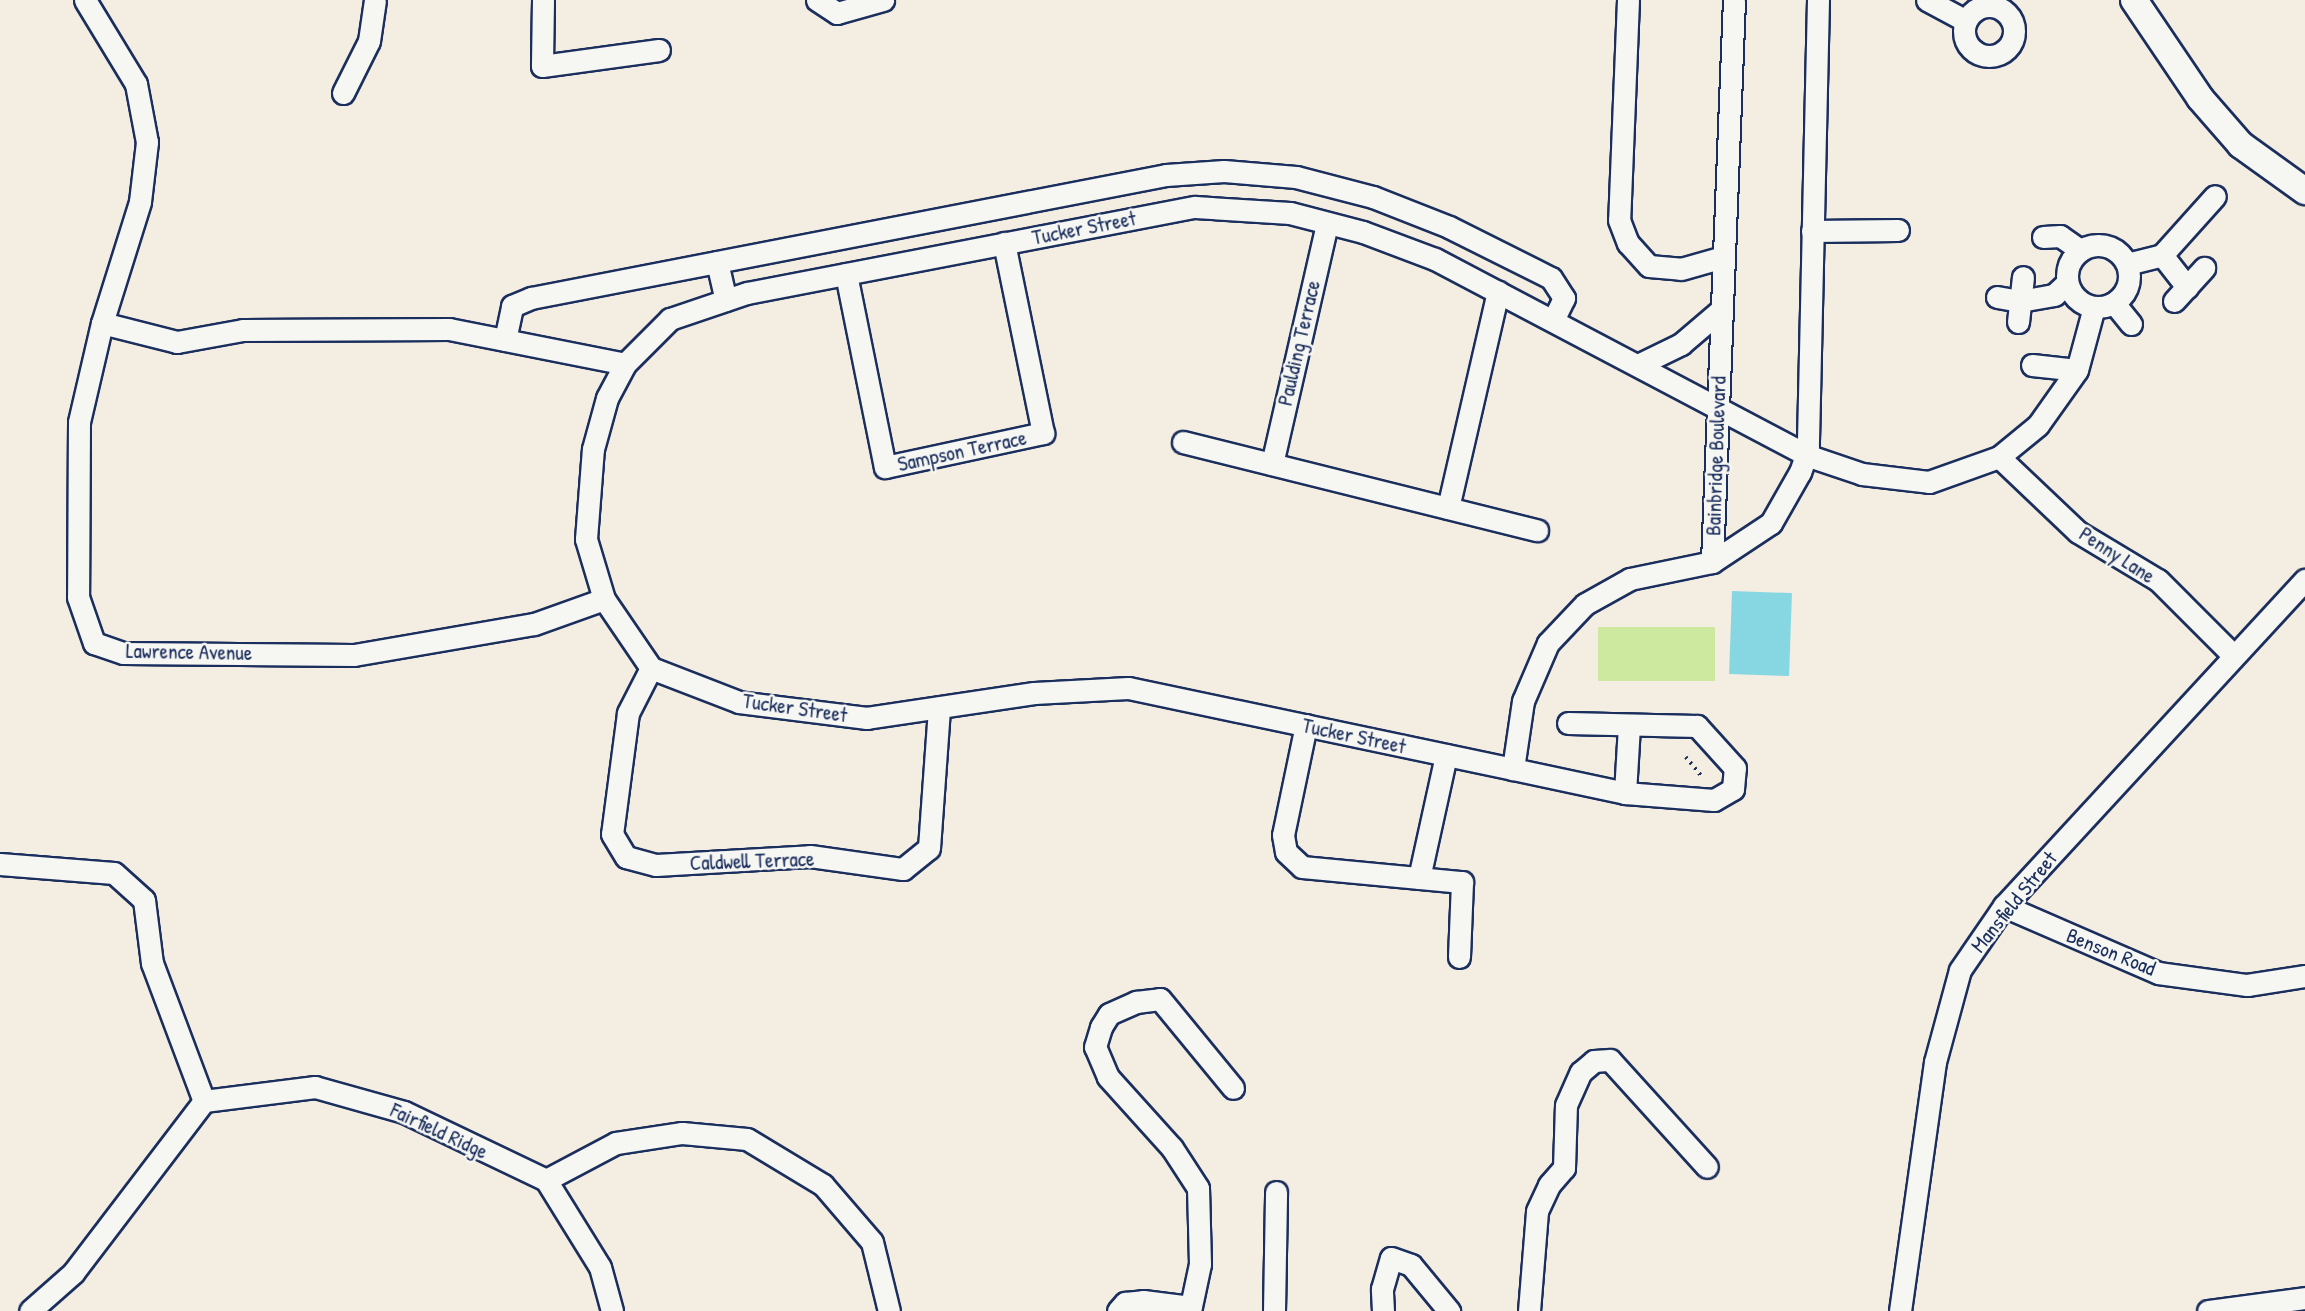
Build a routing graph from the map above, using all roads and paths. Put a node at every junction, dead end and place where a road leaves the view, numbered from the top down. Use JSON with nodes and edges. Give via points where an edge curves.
{"nodes":[{"id":1,"x":85,"y":0,"type":"edge"},
{"id":2,"x":376,"y":0,"type":"edge"},
{"id":3,"x":543,"y":0,"type":"edge"},
{"id":4,"x":817,"y":0,"type":"edge"},
{"id":5,"x":883,"y":0,"type":"edge"},
{"id":6,"x":1628,"y":0,"type":"edge"},
{"id":7,"x":1734,"y":0,"type":"edge"},
{"id":8,"x":1818,"y":0,"type":"edge"},
{"id":9,"x":1927,"y":0,"type":"edge"},
{"id":10,"x":2134,"y":0,"type":"edge"},
{"id":11,"x":1966,"y":21,"type":"dead end"},
{"id":12,"x":659,"y":50,"type":"dead end"},
{"id":13,"x":343,"y":93,"type":"dead end"},
{"id":14,"x":1167,"y":175,"type":"junction"},
{"id":15,"x":2305,"y":191,"type":"edge"},
{"id":16,"x":2215,"y":196,"type":"dead end"},
{"id":17,"x":1373,"y":197,"type":"junction"},
{"id":18,"x":1175,"y":211,"type":"junction"},
{"id":19,"x":947,"y":218,"type":"junction"},
{"id":20,"x":1327,"y":223,"type":"junction"},
{"id":21,"x":1898,"y":230,"type":"dead end"},
{"id":22,"x":1812,"y":231,"type":"junction"},
{"id":23,"x":1363,"y":232,"type":"junction"},
{"id":24,"x":2043,"y":237,"type":"dead end"},
{"id":25,"x":1004,"y":243,"type":"junction"},
{"id":26,"x":2080,"y":250,"type":"junction"},
{"id":27,"x":955,"y":253,"type":"junction"},
{"id":28,"x":2162,"y":255,"type":"junction"},
{"id":29,"x":1723,"y":257,"type":"junction"},
{"id":30,"x":717,"y":262,"type":"junction"},
{"id":31,"x":2127,"y":264,"type":"junction"},
{"id":32,"x":2204,"y":268,"type":"dead end"},
{"id":33,"x":846,"y":274,"type":"junction"},
{"id":34,"x":2024,"y":277,"type":"dead end"},
{"id":35,"x":2067,"y":283,"type":"junction"},
{"id":36,"x":1498,"y":292,"type":"junction"},
{"id":37,"x":1997,"y":297,"type":"dead end"},
{"id":38,"x":726,"y":300,"type":"junction"},
{"id":39,"x":2104,"y":305,"type":"junction"},
{"id":40,"x":1721,"y":310,"type":"junction"},
{"id":41,"x":2019,"y":312,"type":"junction"},
{"id":42,"x":1553,"y":321,"type":"junction"},
{"id":43,"x":102,"y":323,"type":"junction"},
{"id":44,"x":2131,"y":324,"type":"dead end"},
{"id":45,"x":505,"y":340,"type":"junction"},
{"id":46,"x":625,"y":363,"type":"junction"},
{"id":47,"x":1638,"y":365,"type":"junction"},
{"id":48,"x":2032,"y":366,"type":"dead end"},
{"id":49,"x":2077,"y":370,"type":"junction"},
{"id":50,"x":1718,"y":407,"type":"junction"},
{"id":51,"x":1183,"y":442,"type":"dead end"},
{"id":52,"x":1805,"y":455,"type":"junction"},
{"id":53,"x":1999,"y":457,"type":"junction"},
{"id":54,"x":1272,"y":464,"type":"junction"},
{"id":55,"x":1448,"y":508,"type":"junction"},
{"id":56,"x":1537,"y":530,"type":"dead end"},
{"id":57,"x":1712,"y":562,"type":"junction"},
{"id":58,"x":2305,"y":580,"type":"edge"},
{"id":59,"x":604,"y":599,"type":"junction"},
{"id":60,"x":2233,"y":655,"type":"junction"},
{"id":61,"x":651,"y":668,"type":"junction"},
{"id":62,"x":939,"y":707,"type":"junction"},
{"id":63,"x":1568,"y":723,"type":"dead end"},
{"id":64,"x":1306,"y":725,"type":"junction"},
{"id":65,"x":1629,"y":725,"type":"junction"},
{"id":66,"x":1446,"y":755,"type":"junction"},
{"id":67,"x":1513,"y":769,"type":"junction"},
{"id":68,"x":1625,"y":793,"type":"junction"},
{"id":69,"x":4,"y":865,"type":"edge"},
{"id":70,"x":1419,"y":878,"type":"junction"},
{"id":71,"x":2004,"y":906,"type":"junction"},
{"id":72,"x":1459,"y":957,"type":"dead end"},
{"id":73,"x":2305,"y":976,"type":"edge"},
{"id":74,"x":1233,"y":1088,"type":"dead end"},
{"id":75,"x":204,"y":1101,"type":"junction"},
{"id":76,"x":1707,"y":1167,"type":"dead end"},
{"id":77,"x":546,"y":1180,"type":"junction"},
{"id":78,"x":1276,"y":1192,"type":"dead end"},
{"id":79,"x":2305,"y":1298,"type":"edge"},
{"id":80,"x":1191,"y":1309,"type":"edge"},
{"id":81,"x":30,"y":1311,"type":"edge"},
{"id":82,"x":612,"y":1311,"type":"edge"},
{"id":83,"x":889,"y":1311,"type":"edge"},
{"id":84,"x":1118,"y":1311,"type":"edge"},
{"id":85,"x":1274,"y":1311,"type":"edge"},
{"id":86,"x":1382,"y":1311,"type":"edge"},
{"id":87,"x":1449,"y":1311,"type":"edge"},
{"id":88,"x":1529,"y":1311,"type":"edge"},
{"id":89,"x":1900,"y":1311,"type":"edge"},
{"id":90,"x":2208,"y":1311,"type":"edge"}],
"edges":[{"from":1,"to":43,"type":"street","name":"Lawrence Avenue","via":[[136,85],[147,142],[140,202]]},
{"from":2,"to":13,"type":"street","via":[[369,41]]},
{"from":3,"to":12,"type":"street","via":[[542,66]]},
{"from":4,"to":5,"type":"street","via":[[837,13]]},
{"from":6,"to":29,"type":"street","via":[[1619,220],[1628,243],[1649,266],[1681,269]]},
{"from":7,"to":29,"type":"street","name":"Bainbridge Boulevard"},
{"from":8,"to":22,"type":"street","name":"Bainbridge Boulevard"},
{"from":9,"to":11,"type":"street"},
{"from":10,"to":15,"type":"main road","via":[[2200,98],[2241,145]]},
{"from":14,"to":17,"type":"street","via":[[1224,171],[1296,177]]},
{"from":14,"to":18,"type":"street"},
{"from":14,"to":19,"type":"street"},
{"from":16,"to":28,"type":"street"},
{"from":17,"to":23,"type":"street"},
{"from":17,"to":42,"type":"street","via":[[1449,227],[1551,278],[1564,299]]},
{"from":18,"to":20,"type":"street","name":"Tucker Street","via":[[1195,207],[1290,213]]},
{"from":18,"to":25,"type":"street","name":"Tucker Street"},
{"from":19,"to":27,"type":"street"},
{"from":19,"to":30,"type":"street"},
{"from":20,"to":23,"type":"street","name":"Tucker Street"},
{"from":20,"to":54,"type":"street","name":"Paulding Terrace"},
{"from":21,"to":22,"type":"street"},
{"from":22,"to":52,"type":"street","name":"Bainbridge Boulevard"},
{"from":23,"to":36,"type":"street","name":"Tucker Street","via":[[1435,259]]},
{"from":24,"to":26,"type":"street","via":[[2060,236]]},
{"from":25,"to":27,"type":"street","name":"Tucker Street"},
{"from":25,"to":33,"type":"street","name":"Sampson Terrace","via":[[1042,433],[885,467]]},
{"from":26,"to":31,"type":"street","via":[[2107,246]]},
{"from":26,"to":35,"type":"street","via":[[2069,264]]},
{"from":27,"to":33,"type":"street","name":"Tucker Street"},
{"from":28,"to":31,"type":"street"},
{"from":28,"to":32,"type":"street","via":[[2180,294]]},
{"from":29,"to":40,"type":"street","name":"Bainbridge Boulevard"},
{"from":30,"to":38,"type":"street"},
{"from":30,"to":45,"type":"street","via":[[531,298],[512,306]]},
{"from":31,"to":39,"type":"street","via":[[2129,282]]},
{"from":33,"to":38,"type":"street","name":"Tucker Street"},
{"from":34,"to":41,"type":"street"},
{"from":35,"to":39,"type":"street","via":[[2077,299]]},
{"from":35,"to":41,"type":"street","via":[[2054,295]]},
{"from":36,"to":42,"type":"street","name":"Tucker Street"},
{"from":36,"to":55,"type":"street"},
{"from":37,"to":41,"type":"street"},
{"from":38,"to":46,"type":"street","name":"Tucker Street","via":[[670,319]]},
{"from":39,"to":44,"type":"street"},
{"from":39,"to":49,"type":"street"},
{"from":40,"to":47,"type":"street","via":[[1681,344]]},
{"from":40,"to":50,"type":"street","name":"Bainbridge Boulevard"},
{"from":42,"to":47,"type":"street","name":"Tucker Street"},
{"from":43,"to":45,"type":"street","via":[[177,342],[243,330],[449,329]]},
{"from":43,"to":59,"type":"street","name":"Lawrence Avenue","via":[[79,422],[78,597],[94,643],[123,653],[354,655],[534,624]]},
{"from":45,"to":46,"type":"street"},
{"from":46,"to":59,"type":"street","name":"Tucker Street","via":[[607,398],[593,449],[586,539]]},
{"from":47,"to":50,"type":"street","name":"Tucker Street"},
{"from":48,"to":49,"type":"street"},
{"from":49,"to":53,"type":"street","via":[[2038,425]]},
{"from":50,"to":52,"type":"street","name":"Tucker Street"},
{"from":50,"to":57,"type":"street","name":"Bainbridge Boulevard"},
{"from":51,"to":54,"type":"street"},
{"from":52,"to":53,"type":"street","via":[[1862,474],[1928,482]]},
{"from":52,"to":57,"type":"street","name":"Bainbridge Boulevard","via":[[1771,523]]},
{"from":53,"to":60,"type":"street","name":"Penny Lane","via":[[2078,532],[2158,580]]},
{"from":54,"to":55,"type":"street"},
{"from":55,"to":56,"type":"street"},
{"from":57,"to":67,"type":"street","via":[[1630,579],[1586,604],[1548,643],[1523,701]]},
{"from":58,"to":60,"type":"street","name":"Mansfield Street"},
{"from":59,"to":61,"type":"street","name":"Tucker Street"},
{"from":60,"to":71,"type":"street","name":"Mansfield Street"},
{"from":61,"to":62,"type":"street","name":"Tucker Street","via":[[739,702],[867,718]]},
{"from":61,"to":62,"type":"street","name":"Caldwell Terrace","via":[[628,713],[612,834],[626,857],[656,865],[810,856],[902,869],[929,848]]},
{"from":62,"to":64,"type":"street","name":"Tucker Street","via":[[1034,693],[1128,688]]},
{"from":63,"to":65,"type":"street"},
{"from":64,"to":66,"type":"street","name":"Tucker Street"},
{"from":64,"to":70,"type":"street","via":[[1283,835],[1286,852],[1301,867]]},
{"from":65,"to":68,"type":"street"},
{"from":65,"to":68,"type":"street","name":"Tucker Street","via":[[1697,726],[1735,768],[1732,789],[1714,800]]},
{"from":66,"to":67,"type":"street","name":"Tucker Street"},
{"from":66,"to":70,"type":"street"},
{"from":67,"to":68,"type":"street","name":"Tucker Street"},
{"from":69,"to":75,"type":"street","via":[[114,873],[144,900],[152,963]]},
{"from":70,"to":72,"type":"street","via":[[1462,882]]},
{"from":71,"to":73,"type":"street","name":"Benson Road","via":[[2158,973],[2247,985]]},
{"from":71,"to":89,"type":"street","name":"Mansfield Street","via":[[1960,970],[1935,1062]]},
{"from":74,"to":80,"type":"street","via":[[1160,999],[1136,1002],[1109,1014],[1101,1027],[1095,1047],[1108,1077],[1172,1148],[1198,1188],[1199,1264]]},
{"from":75,"to":77,"type":"street","name":"Fairfield Ridge","via":[[316,1087],[404,1112]]},
{"from":75,"to":81,"type":"street","via":[[73,1273]]},
{"from":76,"to":88,"type":"street","via":[[1610,1060],[1587,1067],[1566,1105],[1564,1168],[1549,1185],[1537,1211]]},
{"from":77,"to":82,"type":"street","via":[[600,1267]]},
{"from":77,"to":83,"type":"street","via":[[616,1143],[682,1133],[747,1139],[823,1185],[872,1242]]},
{"from":78,"to":85,"type":"street"},
{"from":79,"to":90,"type":"street"},
{"from":80,"to":84,"type":"street","via":[[1143,1301],[1125,1303]]},
{"from":86,"to":87,"type":"street","via":[[1382,1289],[1391,1258],[1411,1265]]}]}
